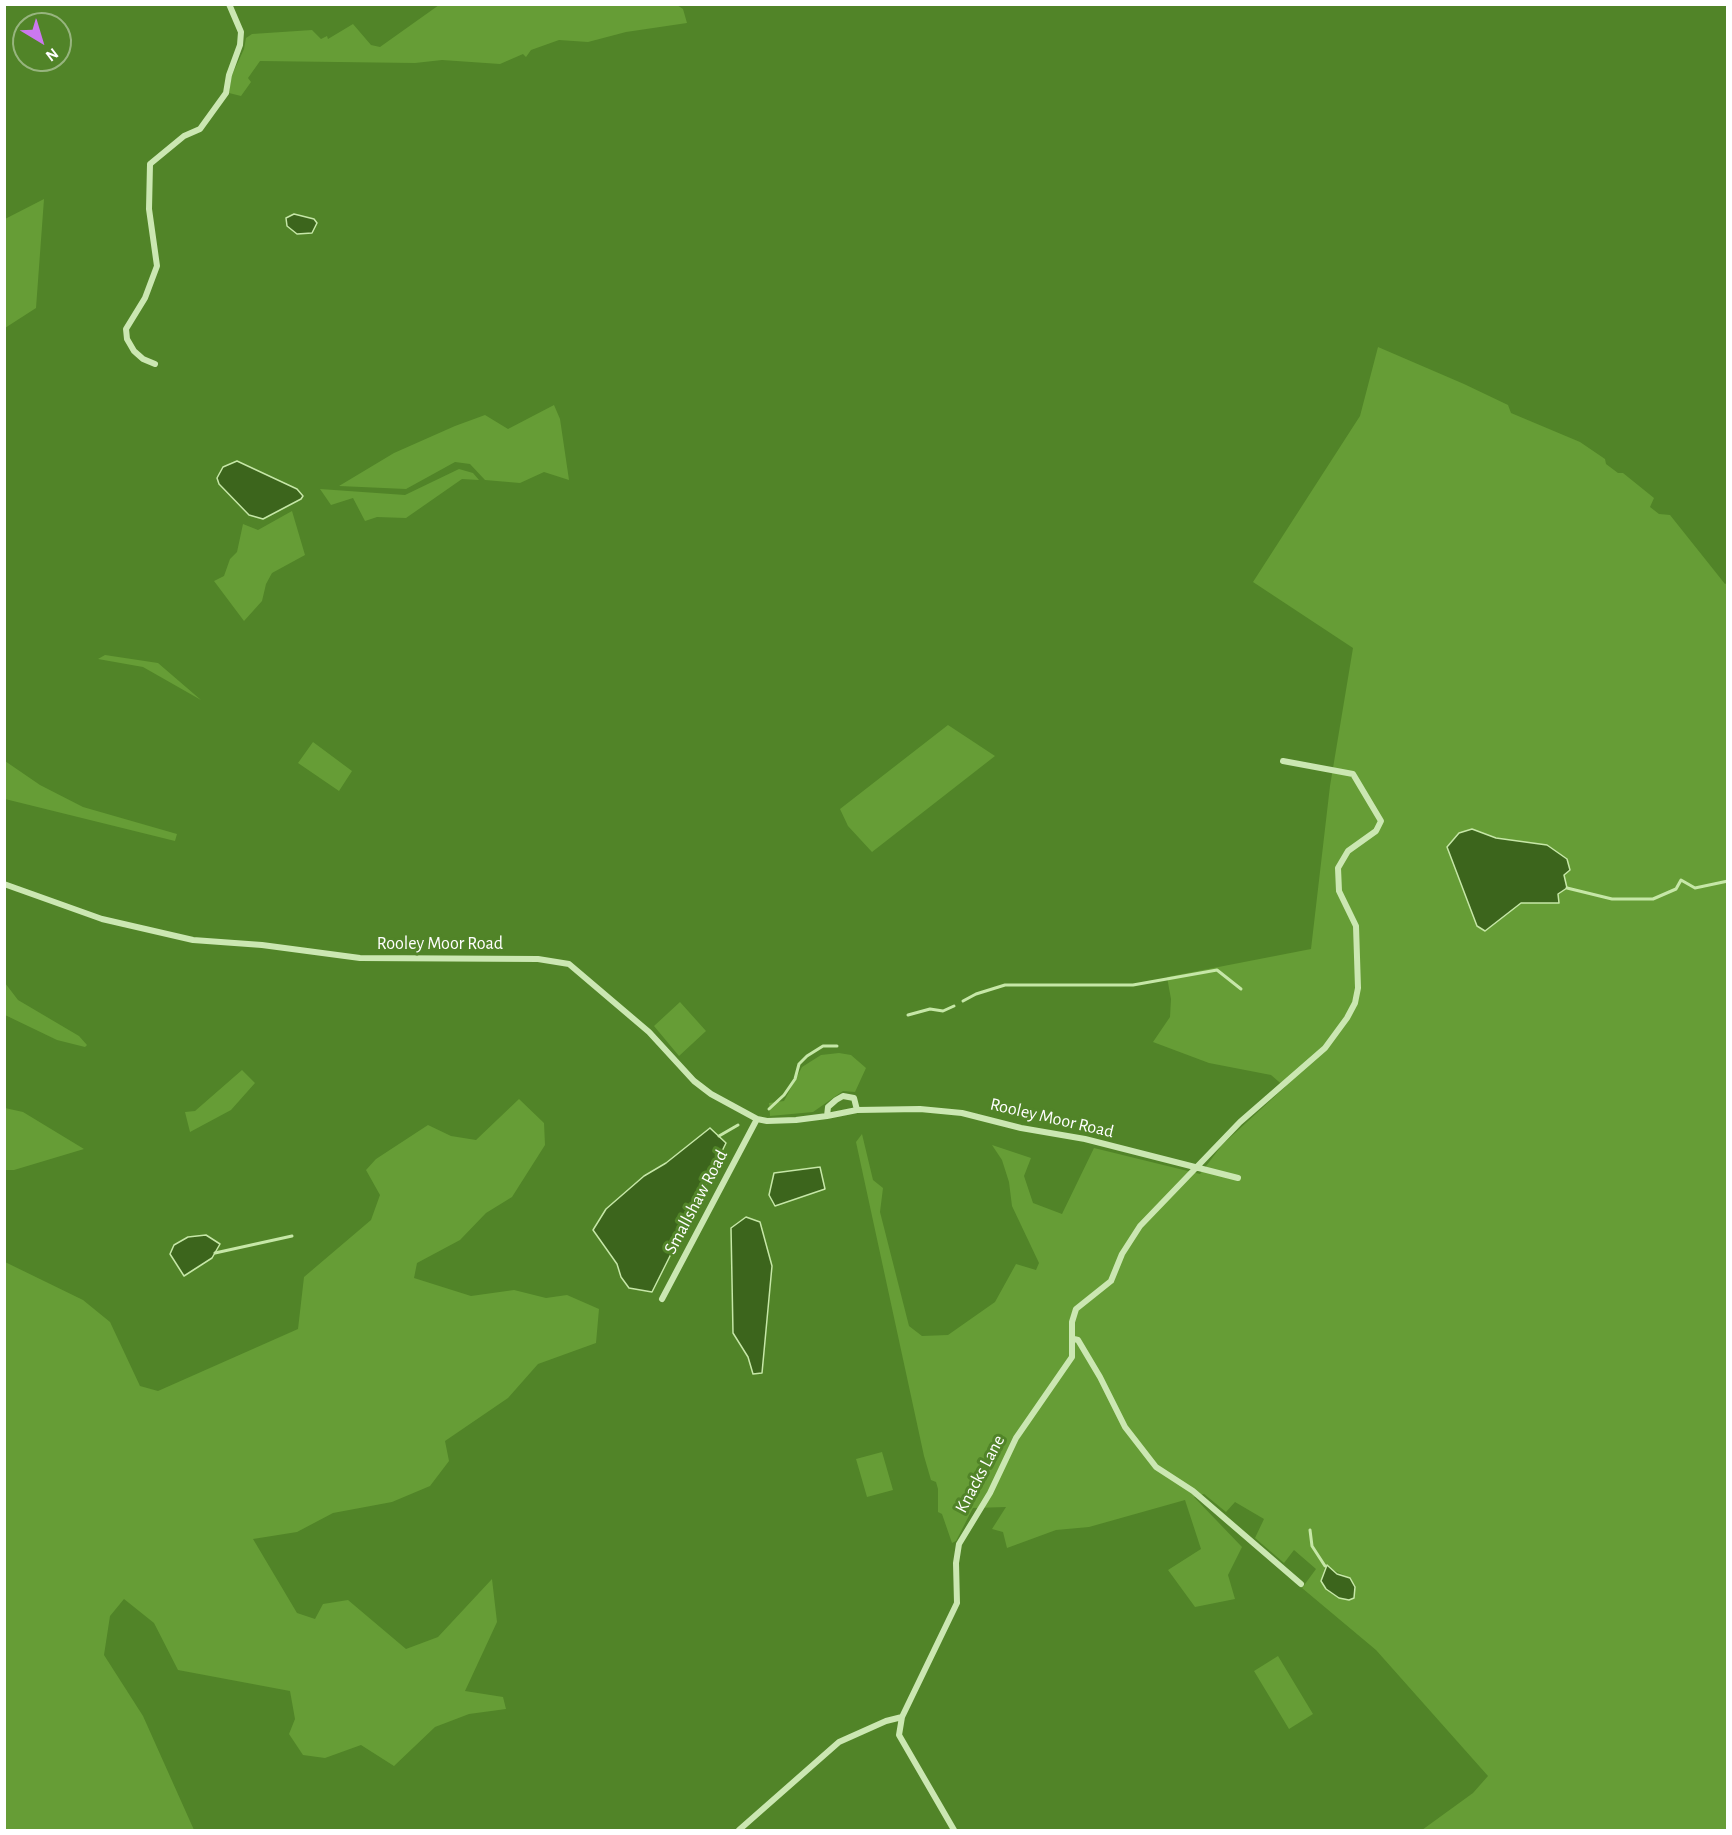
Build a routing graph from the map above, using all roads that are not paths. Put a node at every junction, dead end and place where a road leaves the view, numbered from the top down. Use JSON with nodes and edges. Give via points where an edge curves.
{"nodes":[{"id":1,"x":230,"y":4,"type":"edge"},
{"id":2,"x":155,"y":364,"type":"dead end"},
{"id":3,"x":1283,"y":761,"type":"dead end"},
{"id":4,"x":4,"y":884,"type":"edge"},
{"id":5,"x":856,"y":1110,"type":"junction"},
{"id":6,"x":826,"y":1116,"type":"junction"},
{"id":7,"x":757,"y":1119,"type":"junction"},
{"id":8,"x":1198,"y":1168,"type":"junction"},
{"id":9,"x":1238,"y":1178,"type":"dead end"},
{"id":10,"x":662,"y":1299,"type":"dead end"},
{"id":11,"x":1074,"y":1339,"type":"junction"},
{"id":12,"x":1301,"y":1584,"type":"dead end"},
{"id":13,"x":902,"y":1717,"type":"junction"},
{"id":14,"x":739,"y":1830,"type":"edge"},
{"id":15,"x":954,"y":1830,"type":"edge"}],
"edges":[{"from":1,"to":2,"type":"street","via":[[238,20],[240,38],[226,93],[200,129],[175,141],[150,164],[149,209],[157,266],[145,298],[126,329],[134,351]]},
{"from":3,"to":8,"type":"street","name":"Knacks Lane","via":[[1353,774],[1381,821],[1376,831],[1344,855],[1338,868],[1339,891],[1356,926],[1358,988],[1347,1018],[1325,1048],[1240,1122]]},
{"from":4,"to":7,"type":"street","name":"Rooley Moor Road","via":[[102,919],[193,940],[360,958],[538,959],[569,964],[649,1032],[694,1081],[711,1095]]},
{"from":5,"to":6,"type":"street","name":"Rooley Moor Road"},
{"from":5,"to":6,"type":"street","name":"Rooley Moor Road","via":[[854,1098],[843,1096],[828,1107]]},
{"from":5,"to":8,"type":"street","name":"Rooley Moor Road","via":[[962,1113]]},
{"from":6,"to":7,"type":"street","name":"Rooley Moor Road"},
{"from":7,"to":10,"type":"street","name":"Smallshaw Road"},
{"from":8,"to":9,"type":"street","name":"Rooley Moor Road"},
{"from":8,"to":11,"type":"street","name":"Knacks Lane","via":[[1140,1226],[1111,1281],[1076,1309],[1072,1322]]},
{"from":11,"to":12,"type":"street","via":[[1100,1377],[1125,1427],[1156,1467],[1193,1491]]},
{"from":11,"to":13,"type":"street","name":"Knacks Lane","via":[[1067,1367],[1016,1438],[959,1544],[957,1603]]},
{"from":13,"to":14,"type":"street","via":[[839,1742]]},
{"from":13,"to":15,"type":"street","name":"Knacks Lane","via":[[898,1735]]}]}
